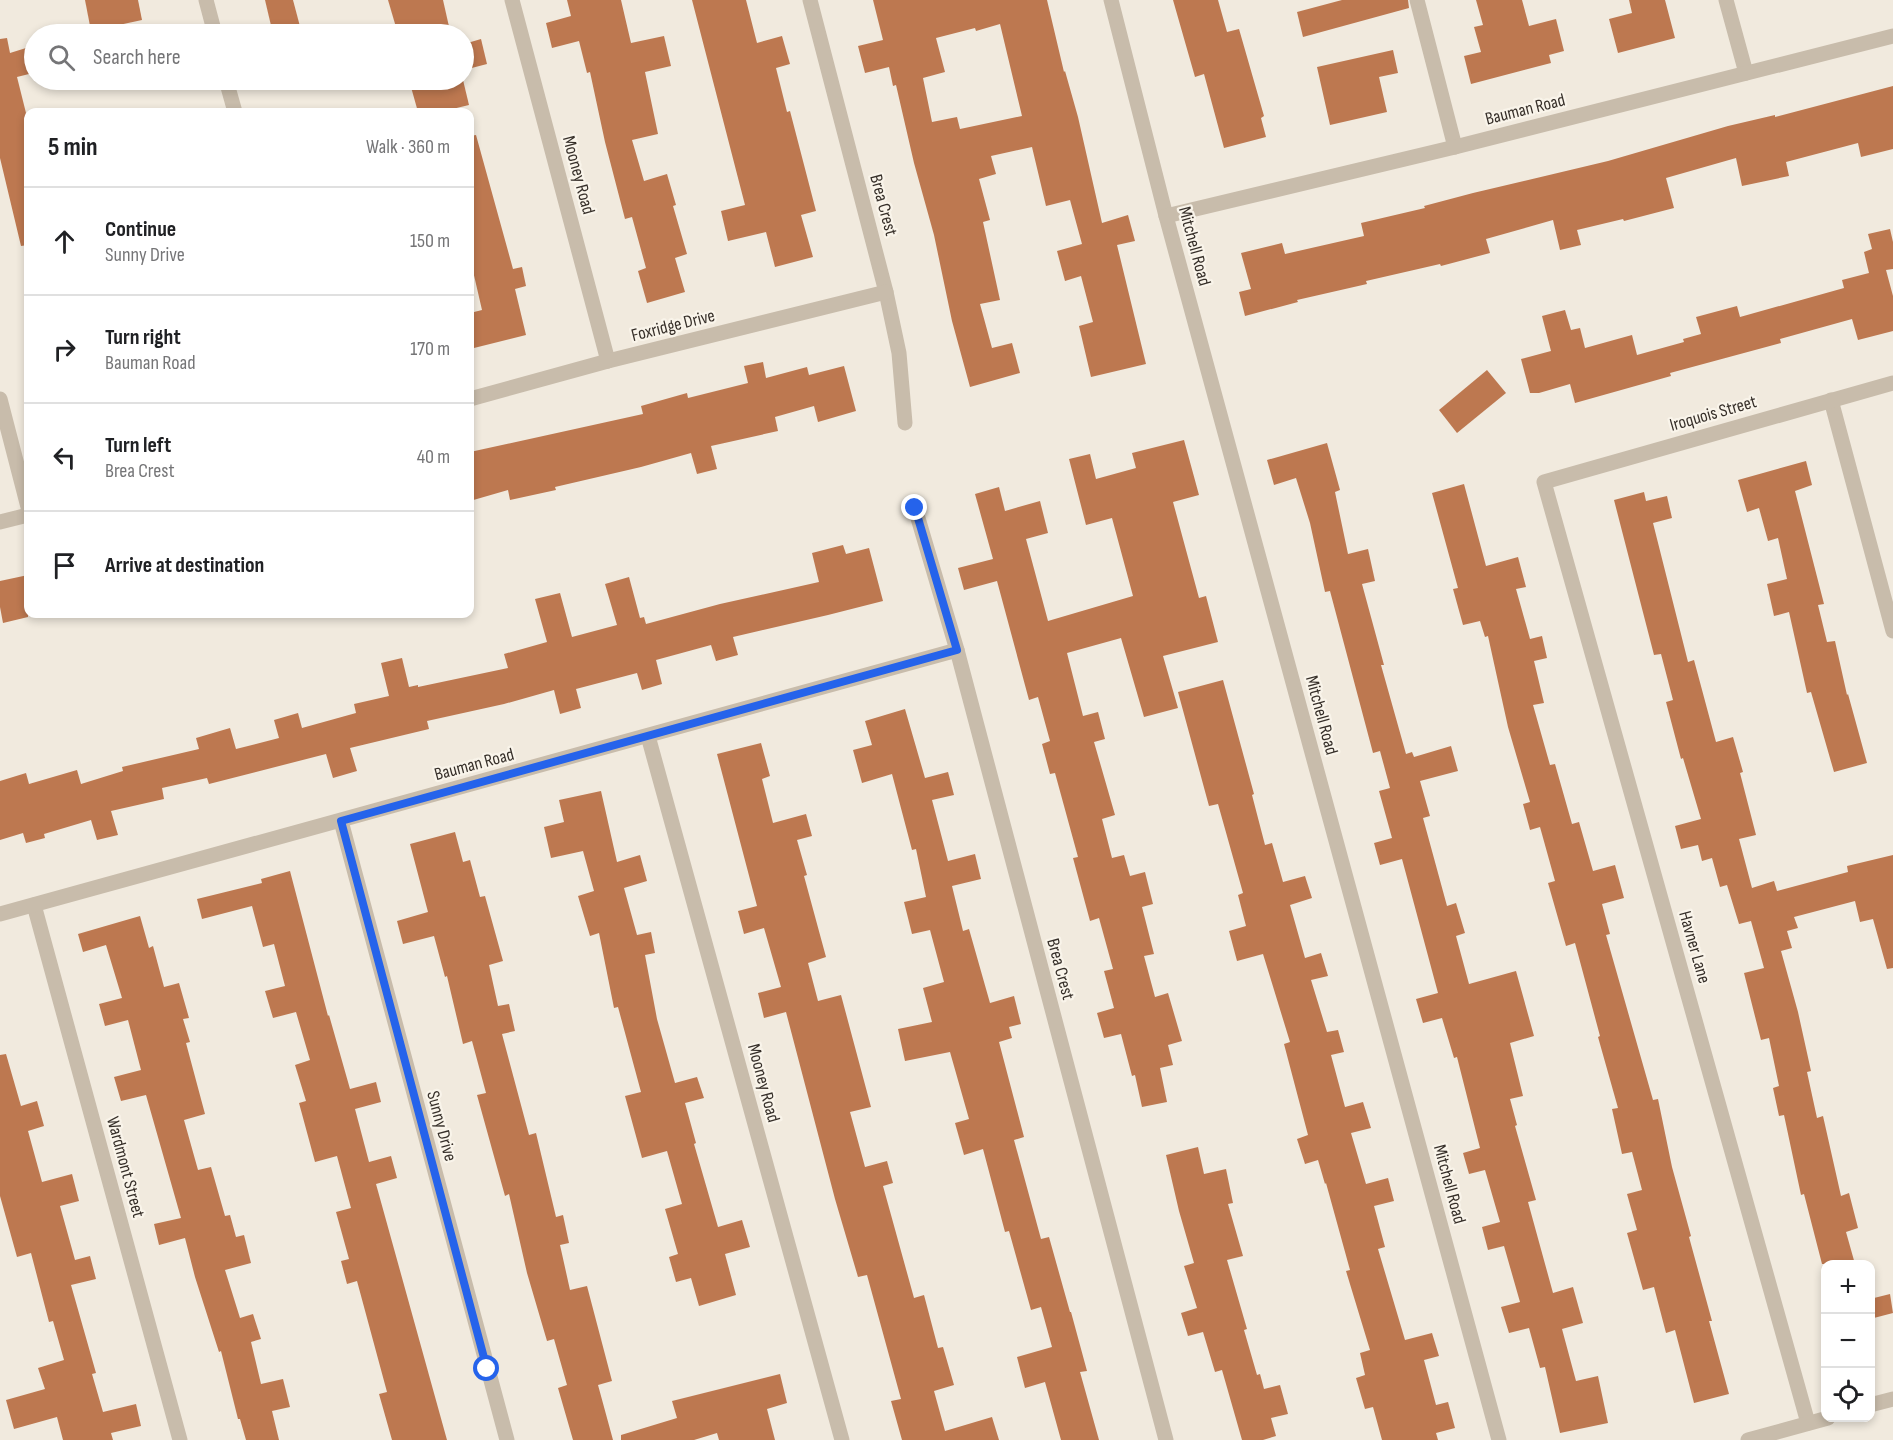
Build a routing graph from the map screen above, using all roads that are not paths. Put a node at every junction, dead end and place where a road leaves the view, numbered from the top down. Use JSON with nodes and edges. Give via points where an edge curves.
{"nodes":[{"id":1,"x":206,"y":0,"type":"edge"},
{"id":2,"x":512,"y":0,"type":"edge"},
{"id":3,"x":810,"y":0,"type":"edge"},
{"id":4,"x":1111,"y":0,"type":"edge"},
{"id":5,"x":1417,"y":0,"type":"edge"},
{"id":6,"x":1726,"y":0,"type":"edge"},
{"id":7,"x":212,"y":24,"type":"edge"},
{"id":8,"x":1893,"y":36,"type":"edge"},
{"id":9,"x":1746,"y":73,"type":"junction"},
{"id":10,"x":229,"y":90,"type":"edge"},
{"id":11,"x":234,"y":108,"type":"edge"},
{"id":12,"x":1455,"y":147,"type":"junction"},
{"id":13,"x":1166,"y":216,"type":"junction"},
{"id":14,"x":886,"y":292,"type":"junction"},
{"id":15,"x":608,"y":361,"type":"junction"},
{"id":16,"x":1893,"y":383,"type":"edge"},
{"id":17,"x":474,"y":398,"type":"edge"},
{"id":18,"x":0,"y":399,"type":"edge"},
{"id":19,"x":1831,"y":400,"type":"junction"},
{"id":20,"x":905,"y":423,"type":"dead end"},
{"id":21,"x":1544,"y":482,"type":"joint"},
{"id":22,"x":24,"y":492,"type":"edge"},
{"id":23,"x":915,"y":508,"type":"dead end"},
{"id":24,"x":24,"y":516,"type":"edge"},
{"id":25,"x":0,"y":522,"type":"edge"},
{"id":26,"x":1893,"y":631,"type":"edge"},
{"id":27,"x":957,"y":650,"type":"junction"},
{"id":28,"x":648,"y":736,"type":"junction"},
{"id":29,"x":341,"y":821,"type":"junction"},
{"id":30,"x":34,"y":905,"type":"junction"},
{"id":31,"x":0,"y":914,"type":"edge"},
{"id":32,"x":1893,"y":1399,"type":"edge"},
{"id":33,"x":1875,"y":1404,"type":"edge"},
{"id":34,"x":1821,"y":1420,"type":"edge"},
{"id":35,"x":1808,"y":1423,"type":"junction"},
{"id":36,"x":180,"y":1440,"type":"edge"},
{"id":37,"x":507,"y":1440,"type":"edge"},
{"id":38,"x":842,"y":1440,"type":"edge"},
{"id":39,"x":1166,"y":1440,"type":"edge"},
{"id":40,"x":1499,"y":1440,"type":"edge"},
{"id":41,"x":1748,"y":1440,"type":"edge"}],
"edges":[{"from":1,"to":7,"type":"street"},
{"from":2,"to":15,"type":"street","name":"Mooney Road"},
{"from":3,"to":14,"type":"street","name":"Brea Crest"},
{"from":4,"to":13,"type":"street","name":"Mitchell Road"},
{"from":5,"to":12,"type":"street"},
{"from":6,"to":9,"type":"street"},
{"from":8,"to":9,"type":"street","name":"Bauman Road"},
{"from":9,"to":12,"type":"street","name":"Bauman Road"},
{"from":10,"to":11,"type":"street"},
{"from":12,"to":13,"type":"street","name":"Bauman Road"},
{"from":13,"to":40,"type":"street","name":"Mitchell Road"},
{"from":14,"to":15,"type":"street","name":"Foxridge Drive"},
{"from":14,"to":20,"type":"street","name":"Brea Crest","via":[[899,354]]},
{"from":15,"to":17,"type":"street","name":"Foxridge Drive"},
{"from":16,"to":19,"type":"street","name":"Iroquois Street"},
{"from":18,"to":22,"type":"street"},
{"from":19,"to":21,"type":"street","name":"Iroquois Street"},
{"from":19,"to":26,"type":"street"},
{"from":21,"to":35,"type":"street","name":"Havner Lane"},
{"from":23,"to":27,"type":"street","name":"Brea Crest"},
{"from":24,"to":25,"type":"street"},
{"from":27,"to":28,"type":"street","name":"Bauman Road"},
{"from":27,"to":39,"type":"street","name":"Brea Crest"},
{"from":28,"to":29,"type":"street","name":"Bauman Road"},
{"from":28,"to":38,"type":"street","name":"Mooney Road"},
{"from":29,"to":30,"type":"street","name":"Bauman Road"},
{"from":29,"to":37,"type":"street","name":"Sunny Drive"},
{"from":30,"to":31,"type":"street","name":"Bauman Road"},
{"from":30,"to":36,"type":"street","name":"Wardmont Street"},
{"from":32,"to":33,"type":"street"},
{"from":34,"to":35,"type":"street"},
{"from":35,"to":41,"type":"street"}]}
